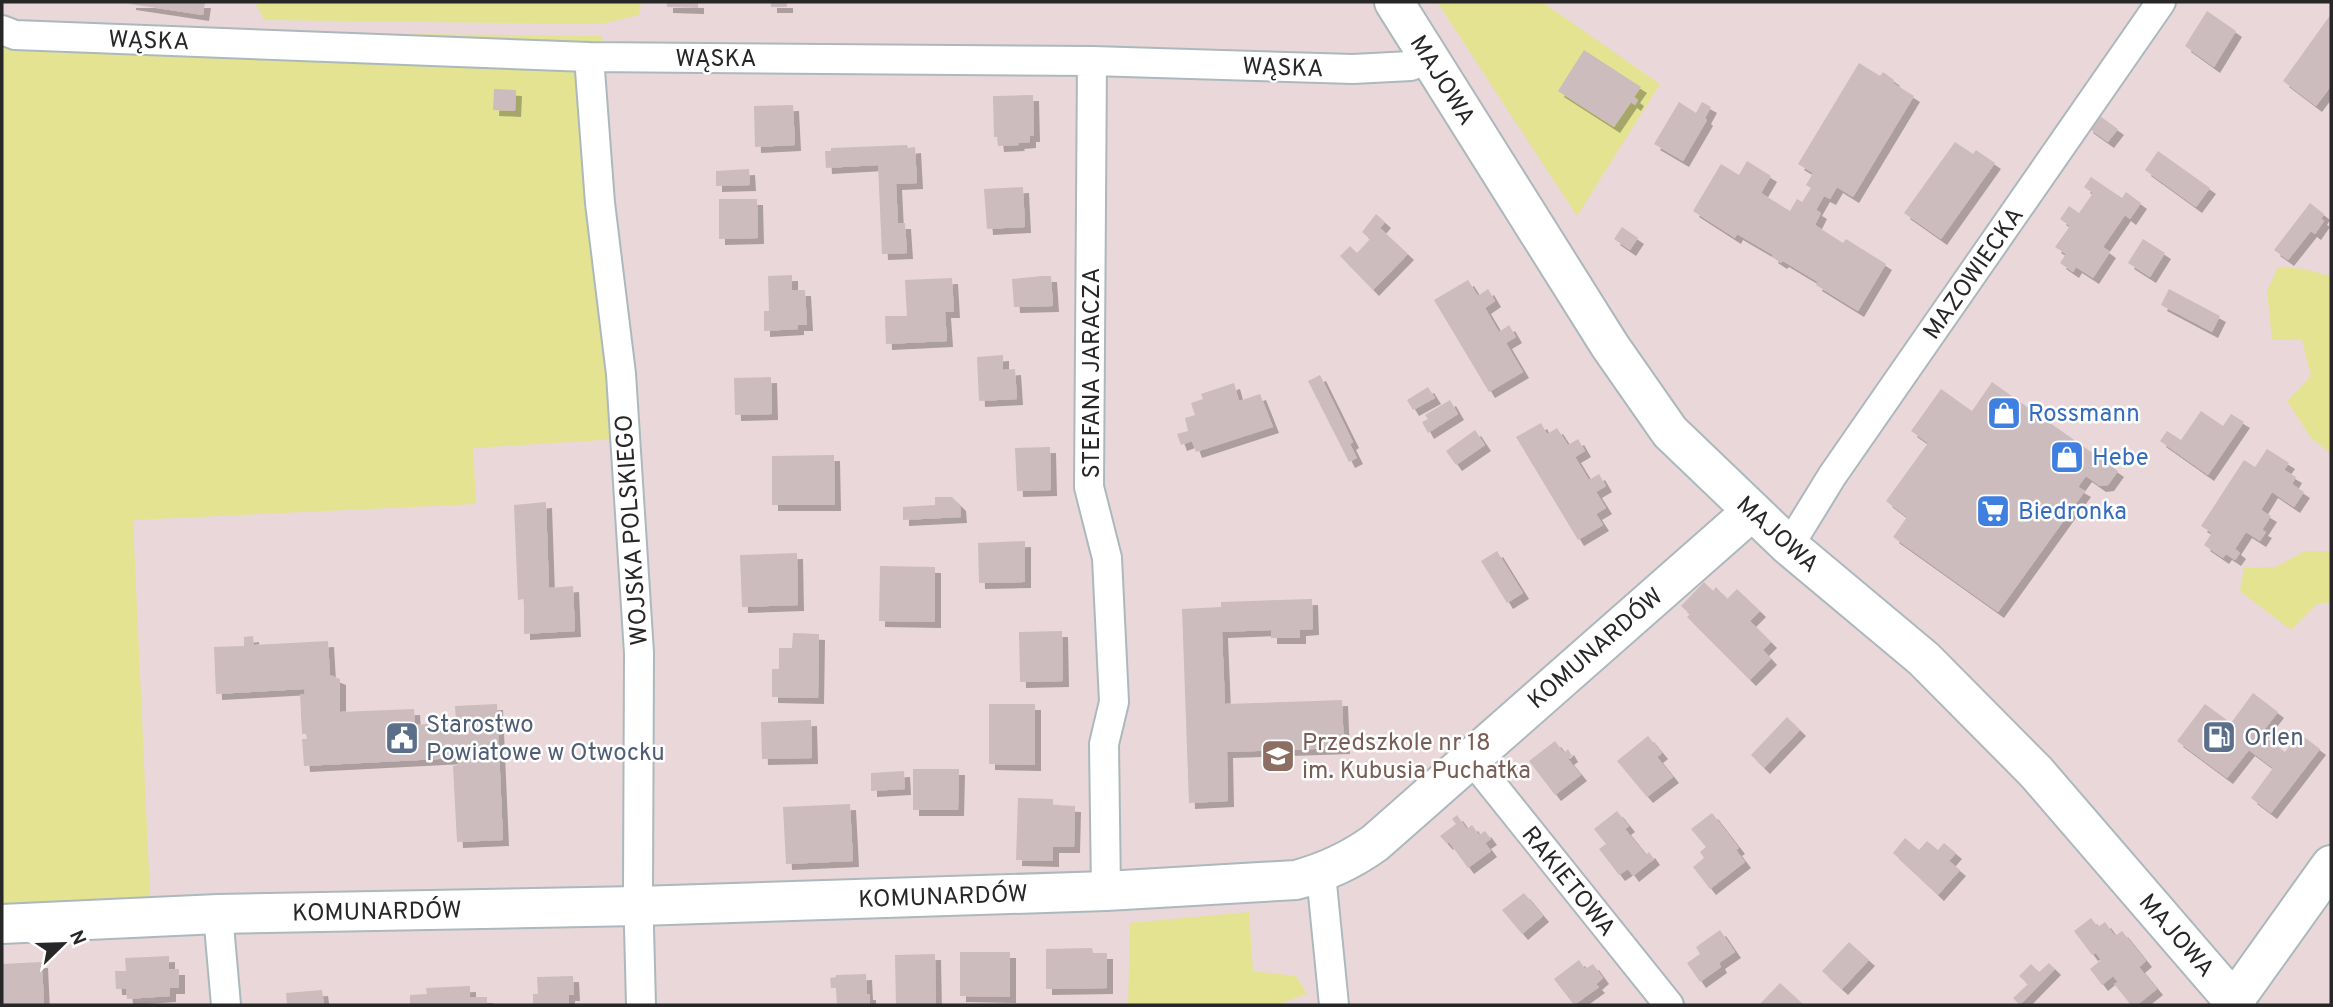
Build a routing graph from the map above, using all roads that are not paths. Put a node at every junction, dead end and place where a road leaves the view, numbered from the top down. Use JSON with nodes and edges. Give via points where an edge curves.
{"nodes":[{"id":1,"x":1394,"y":2,"type":"edge"},
{"id":2,"x":2161,"y":2,"type":"edge"},
{"id":3,"x":2,"y":30,"type":"edge"},
{"id":4,"x":589,"y":57,"type":"junction"},
{"id":5,"x":1429,"y":58,"type":"junction"},
{"id":6,"x":1093,"y":61,"type":"junction"},
{"id":7,"x":1751,"y":512,"type":"junction"},
{"id":8,"x":1788,"y":546,"type":"junction"},
{"id":9,"x":1470,"y":757,"type":"junction"},
{"id":10,"x":2331,"y":865,"type":"edge"},
{"id":11,"x":1321,"y":874,"type":"junction"},
{"id":12,"x":1106,"y":891,"type":"junction"},
{"id":13,"x":638,"y":905,"type":"junction"},
{"id":14,"x":218,"y":914,"type":"junction"},
{"id":15,"x":2,"y":924,"type":"edge"},
{"id":16,"x":2234,"y":1004,"type":"edge"},
{"id":17,"x":226,"y":1005,"type":"edge"},
{"id":18,"x":641,"y":1005,"type":"edge"},
{"id":19,"x":1334,"y":1005,"type":"edge"},
{"id":20,"x":1669,"y":1005,"type":"edge"}],
"edges":[{"from":1,"to":5,"type":"street","name":"MAJOWA"},
{"from":2,"to":8,"type":"street","name":"MAZOWIECKA"},
{"from":3,"to":4,"type":"street","name":"WĄSKA","via":[[15,35]]},
{"from":4,"to":6,"type":"street","name":"WĄSKA"},
{"from":4,"to":13,"type":"street","name":"WOJSKA POLSKIEGO","via":[[600,203],[621,374],[639,653]]},
{"from":5,"to":6,"type":"street","name":"WĄSKA","via":[[1411,66],[1353,69]]},
{"from":5,"to":7,"type":"street","name":"MAJOWA","via":[[1610,346],[1670,432]]},
{"from":6,"to":12,"type":"street","name":"STEFANA JARACZA","via":[[1089,487],[1107,558],[1114,702],[1104,744]]},
{"from":7,"to":8,"type":"street","name":"MAJOWA"},
{"from":7,"to":9,"type":"street","name":"KOMUNARDÓW"},
{"from":8,"to":16,"type":"street","name":"MAJOWA","via":[[1924,659],[2036,772]]},
{"from":9,"to":11,"type":"street","name":"KOMUNARDÓW","via":[[1375,843]]},
{"from":9,"to":20,"type":"street","name":"RAKIETOWA"},
{"from":10,"to":16,"type":"street"},
{"from":11,"to":12,"type":"street","name":"KOMUNARDÓW","via":[[1273,883]]},
{"from":11,"to":19,"type":"street"},
{"from":12,"to":13,"type":"street","name":"KOMUNARDÓW"},
{"from":13,"to":14,"type":"street","name":"KOMUNARDÓW"},
{"from":13,"to":18,"type":"street","name":"WOJSKA POLSKIEGO"},
{"from":14,"to":15,"type":"street","name":"KOMUNARDÓW"},
{"from":14,"to":17,"type":"street"}]}
